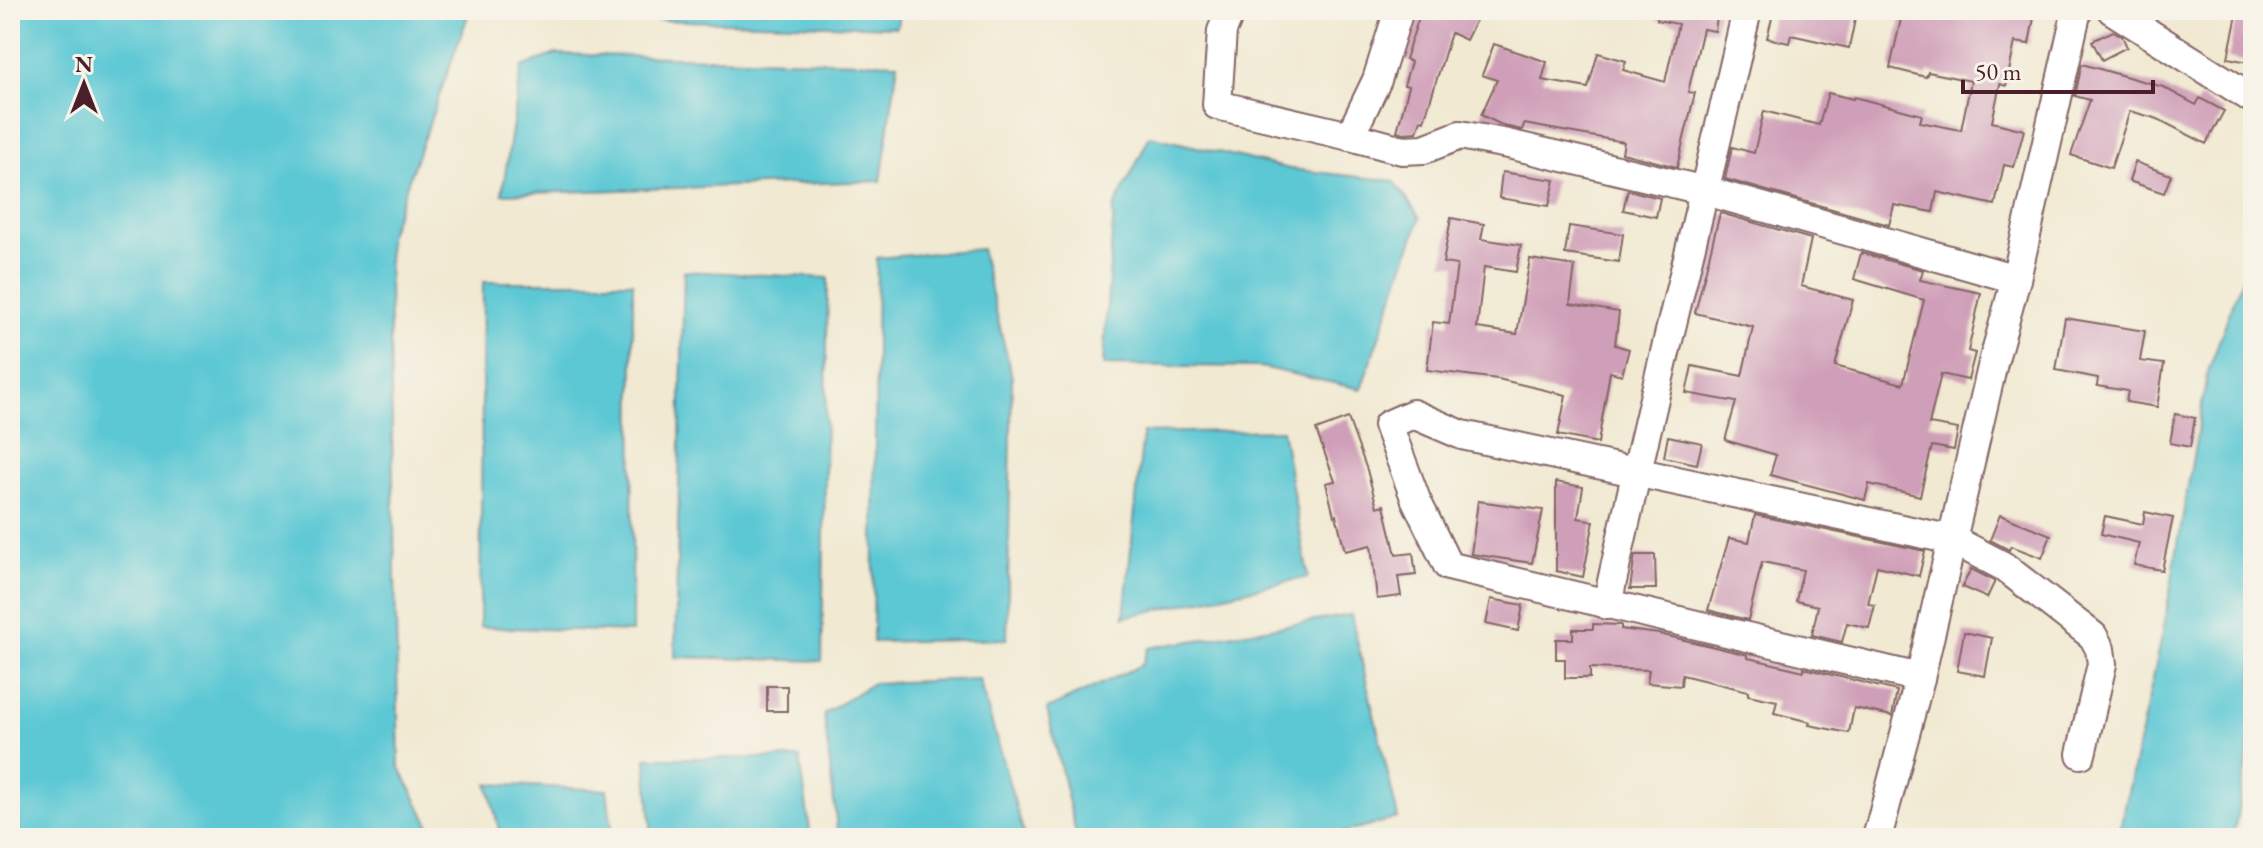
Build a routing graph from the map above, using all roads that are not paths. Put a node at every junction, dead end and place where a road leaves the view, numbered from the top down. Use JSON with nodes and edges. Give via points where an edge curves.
{"nodes":[{"id":1,"x":1231,"y":10,"type":"edge"},
{"id":2,"x":1399,"y":10,"type":"edge"},
{"id":3,"x":1747,"y":10,"type":"edge"},
{"id":4,"x":2077,"y":10,"type":"edge"},
{"id":5,"x":2112,"y":10,"type":"edge"},
{"id":6,"x":2253,"y":99,"type":"edge"},
{"id":7,"x":1350,"y":136,"type":"junction"},
{"id":8,"x":1706,"y":191,"type":"junction"},
{"id":9,"x":2016,"y":279,"type":"junction"},
{"id":10,"x":1635,"y":471,"type":"junction"},
{"id":11,"x":1953,"y":540,"type":"junction"},
{"id":12,"x":1607,"y":605,"type":"junction"},
{"id":13,"x":1920,"y":678,"type":"junction"},
{"id":14,"x":2081,"y":754,"type":"dead end"},
{"id":15,"x":1877,"y":838,"type":"edge"}],
"edges":[{"from":1,"to":7,"type":"street","via":[[1222,31],[1217,105]]},
{"from":2,"to":7,"type":"street","via":[[1377,80]]},
{"from":3,"to":8,"type":"street"},
{"from":4,"to":9,"type":"street"},
{"from":5,"to":6,"type":"street"},
{"from":7,"to":8,"type":"street","via":[[1402,150],[1424,149],[1460,135]]},
{"from":8,"to":9,"type":"street"},
{"from":8,"to":10,"type":"street"},
{"from":9,"to":11,"type":"street"},
{"from":10,"to":11,"type":"street"},
{"from":10,"to":12,"type":"street"},
{"from":10,"to":12,"type":"street","via":[[1462,435],[1413,414],[1388,425],[1448,566]]},
{"from":11,"to":13,"type":"street"},
{"from":11,"to":14,"type":"street","via":[[2003,566],[2093,636],[2102,664]]},
{"from":12,"to":13,"type":"street"},
{"from":13,"to":15,"type":"street"}]}
